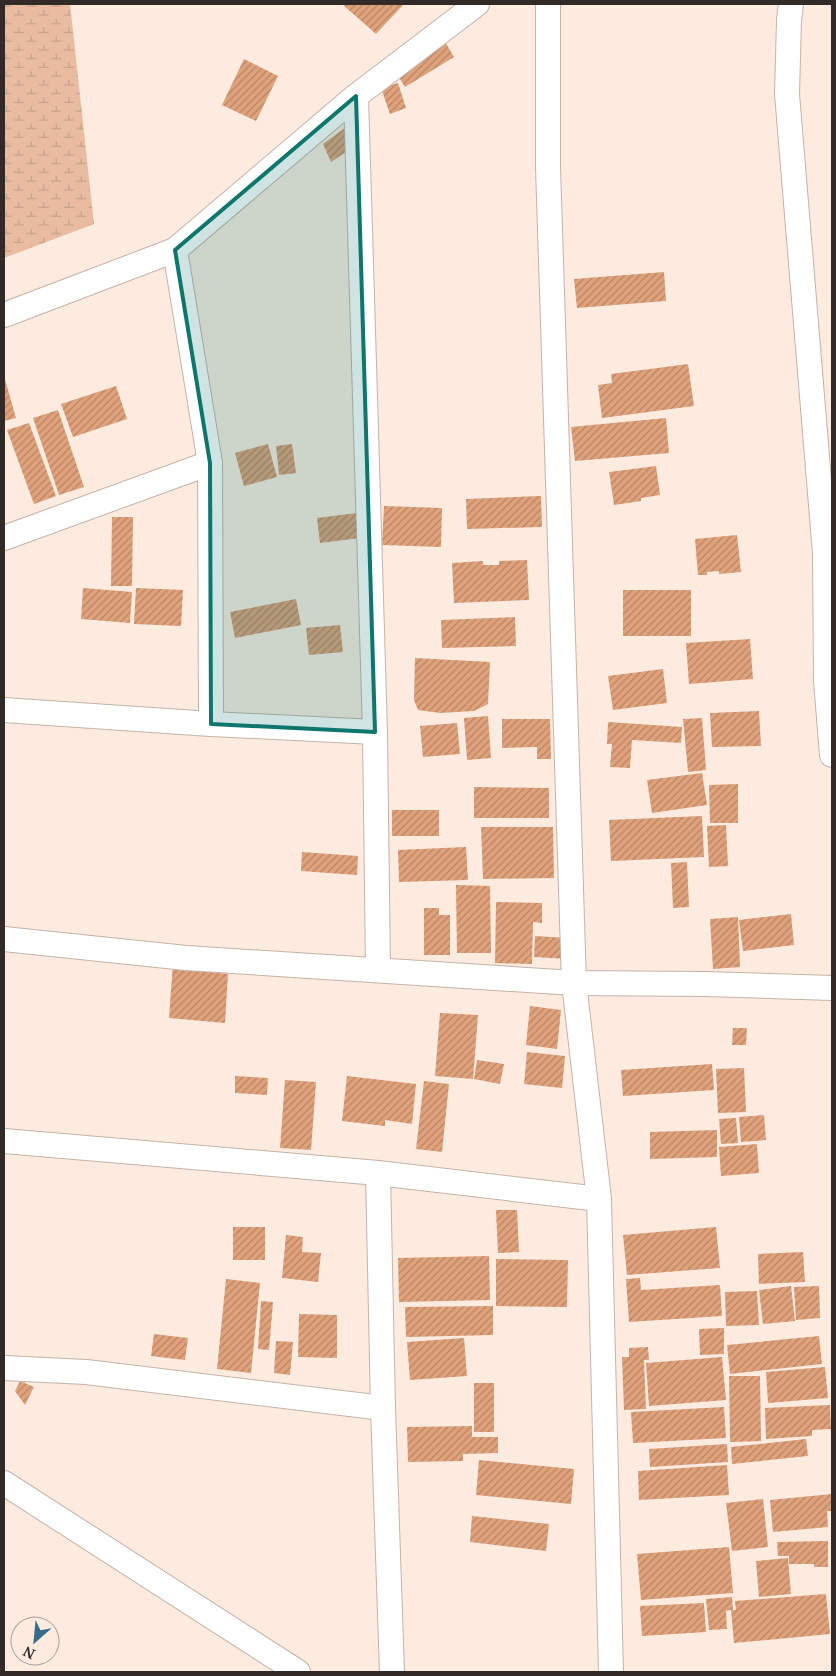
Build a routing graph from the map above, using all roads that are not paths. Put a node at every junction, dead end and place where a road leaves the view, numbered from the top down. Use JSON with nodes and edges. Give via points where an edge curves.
{"nodes":[{"id":1,"x":476,"y":4,"type":"edge"},
{"id":2,"x":548,"y":4,"type":"edge"},
{"id":3,"x":791,"y":4,"type":"edge"},
{"id":4,"x":356,"y":96,"type":"junction"},
{"id":5,"x":175,"y":250,"type":"junction"},
{"id":6,"x":4,"y":315,"type":"edge"},
{"id":7,"x":210,"y":463,"type":"junction"},
{"id":8,"x":4,"y":538,"type":"edge"},
{"id":9,"x":829,"y":551,"type":"edge"},
{"id":10,"x":4,"y":710,"type":"edge"},
{"id":11,"x":211,"y":724,"type":"junction"},
{"id":12,"x":375,"y":732,"type":"junction"},
{"id":13,"x":832,"y":755,"type":"edge"},
{"id":14,"x":4,"y":939,"type":"edge"},
{"id":15,"x":378,"y":970,"type":"junction"},
{"id":16,"x":574,"y":984,"type":"junction"},
{"id":17,"x":832,"y":988,"type":"edge"},
{"id":18,"x":4,"y":1141,"type":"edge"},
{"id":19,"x":378,"y":1173,"type":"junction"},
{"id":20,"x":599,"y":1200,"type":"junction"},
{"id":21,"x":4,"y":1368,"type":"edge"},
{"id":22,"x":383,"y":1408,"type":"junction"},
{"id":23,"x":4,"y":1483,"type":"edge"},
{"id":24,"x":298,"y":1672,"type":"edge"},
{"id":25,"x":392,"y":1672,"type":"edge"},
{"id":26,"x":611,"y":1672,"type":"edge"}],
"edges":[{"from":1,"to":4,"type":"street"},
{"from":2,"to":16,"type":"street","via":[[548,167]]},
{"from":3,"to":9,"type":"street","via":[[787,94]]},
{"from":4,"to":5,"type":"street"},
{"from":4,"to":12,"type":"street"},
{"from":5,"to":6,"type":"street"},
{"from":5,"to":7,"type":"street"},
{"from":7,"to":8,"type":"street"},
{"from":7,"to":11,"type":"street"},
{"from":9,"to":13,"type":"street","via":[[826,681]]},
{"from":10,"to":11,"type":"street"},
{"from":11,"to":12,"type":"street"},
{"from":12,"to":15,"type":"street"},
{"from":14,"to":15,"type":"street","via":[[186,958]]},
{"from":15,"to":16,"type":"street"},
{"from":16,"to":17,"type":"street"},
{"from":16,"to":20,"type":"street"},
{"from":18,"to":19,"type":"street"},
{"from":19,"to":20,"type":"street"},
{"from":19,"to":22,"type":"street"},
{"from":20,"to":26,"type":"street"},
{"from":21,"to":22,"type":"street","via":[[86,1372]]},
{"from":22,"to":25,"type":"street"},
{"from":23,"to":24,"type":"street"}]}
